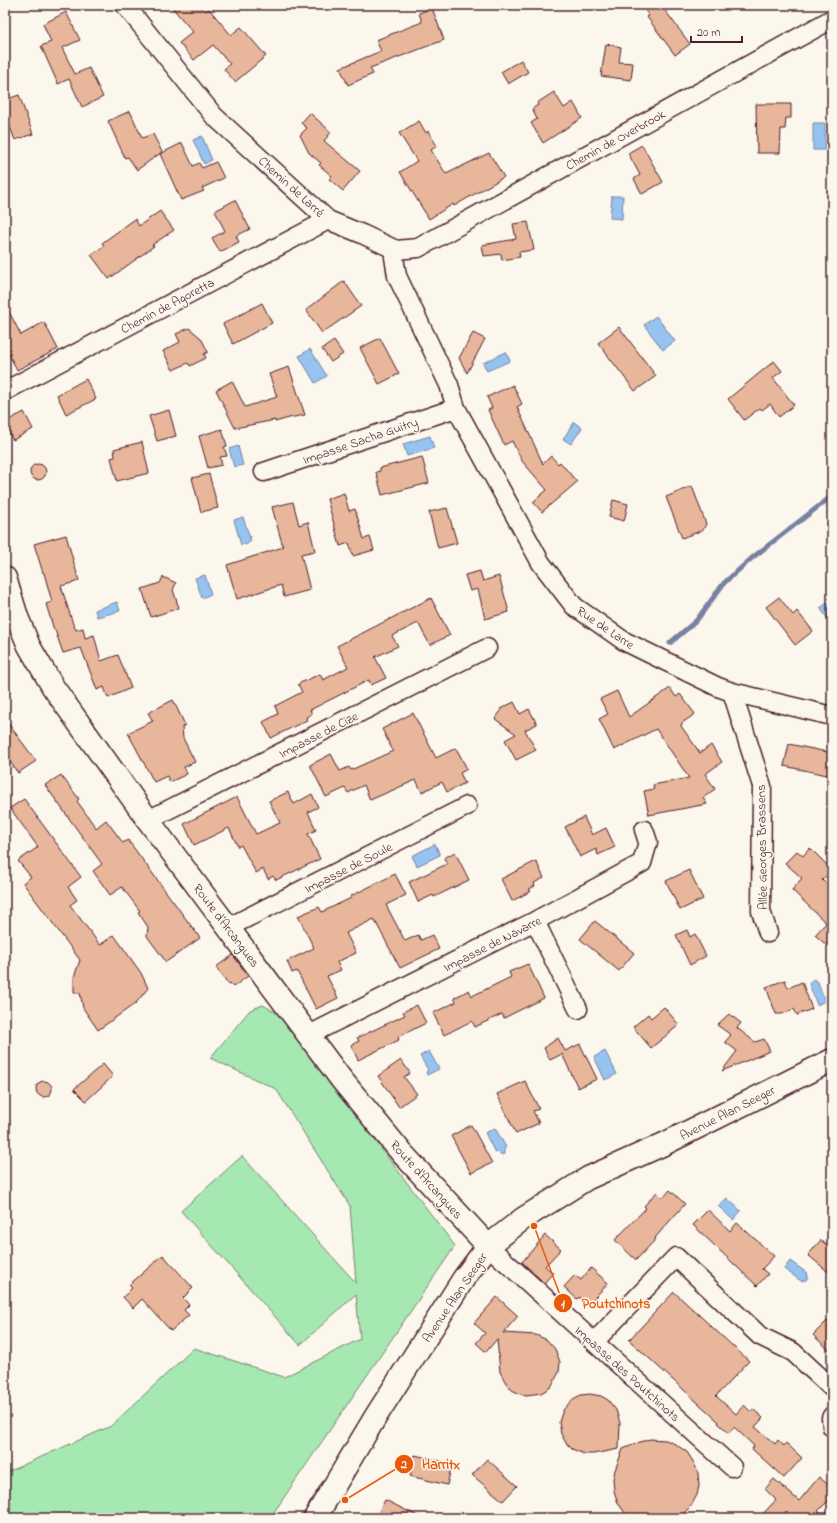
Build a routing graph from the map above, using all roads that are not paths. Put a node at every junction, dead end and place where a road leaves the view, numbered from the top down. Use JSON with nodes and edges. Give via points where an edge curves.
{"nodes":[{"id":1,"x":125,"y":5,"type":"edge"},
{"id":2,"x":832,"y":19,"type":"edge"},
{"id":3,"x":328,"y":220,"type":"junction"},
{"id":4,"x":396,"y":250,"type":"junction"},
{"id":5,"x":5,"y":391,"type":"edge"},
{"id":6,"x":456,"y":408,"type":"junction"},
{"id":7,"x":264,"y":472,"type":"dead end"},
{"id":8,"x":5,"y":578,"type":"edge"},
{"id":9,"x":488,"y":648,"type":"dead end"},
{"id":10,"x":732,"y":692,"type":"junction"},
{"id":11,"x":832,"y":716,"type":"edge"},
{"id":12,"x":467,"y":806,"type":"dead end"},
{"id":13,"x":148,"y":820,"type":"junction"},
{"id":14,"x":644,"y":830,"type":"dead end"},
{"id":15,"x":535,"y":921,"type":"junction"},
{"id":16,"x":229,"y":927,"type":"junction"},
{"id":17,"x":768,"y":933,"type":"dead end"},
{"id":18,"x":578,"y":1009,"type":"dead end"},
{"id":19,"x":309,"y":1035,"type":"junction"},
{"id":20,"x":832,"y":1060,"type":"edge"},
{"id":21,"x":488,"y":1246,"type":"junction"},
{"id":22,"x":594,"y":1342,"type":"junction"},
{"id":23,"x":832,"y":1388,"type":"edge"},
{"id":24,"x":832,"y":1416,"type":"edge"},
{"id":25,"x":832,"y":1427,"type":"edge"},
{"id":26,"x":732,"y":1467,"type":"dead end"},
{"id":27,"x":315,"y":1518,"type":"edge"}],
"edges":[{"from":1,"to":3,"type":"street","name":"Chemin de Larré","via":[[214,116]]},
{"from":2,"to":4,"type":"street","name":"Chemin de Overbrook","via":[[418,248]]},
{"from":3,"to":4,"type":"street","name":"Chemin de Larré"},
{"from":3,"to":5,"type":"street","name":"Chemin de Agoretta"},
{"from":4,"to":6,"type":"street","name":"Rue de Larre","via":[[394,257],[397,276],[449,385]]},
{"from":6,"to":7,"type":"street","name":"Impasse Sacha Guitry"},
{"from":6,"to":10,"type":"street","name":"Rue de Larre","via":[[540,563],[574,606],[624,641]]},
{"from":8,"to":13,"type":"street","name":"Route d'Arcangues","via":[[29,646],[49,680]]},
{"from":9,"to":13,"type":"street","name":"Impasse de Cize"},
{"from":10,"to":11,"type":"street","name":"Rue de Larre"},
{"from":10,"to":17,"type":"street","name":"Allée Georges Brassens","via":[[762,786],[761,911]]},
{"from":12,"to":16,"type":"street","name":"Impasse de Soule"},
{"from":13,"to":16,"type":"street","name":"Route d'Arcangues"},
{"from":14,"to":15,"type":"street","name":"Impasse de Navarre","via":[[648,842],[642,863]]},
{"from":15,"to":18,"type":"street"},
{"from":15,"to":19,"type":"street","name":"Impasse de Navarre"},
{"from":16,"to":19,"type":"street","name":"Route d'Arcangues"},
{"from":19,"to":21,"type":"street","name":"Route d'Arcangues","via":[[340,1079],[401,1152]]},
{"from":20,"to":21,"type":"street","name":"Avenue Alan Seeger","via":[[664,1144],[588,1178],[524,1218]]},
{"from":21,"to":22,"type":"street","name":"Impasse des Poutchinots"},
{"from":21,"to":27,"type":"street","name":"Avenue Alan Seeger","via":[[470,1268]]},
{"from":22,"to":23,"type":"street","via":[[676,1257],[760,1336],[793,1352]]},
{"from":22,"to":26,"type":"street","name":"Impasse des Poutchinots"},
{"from":24,"to":25,"type":"street"}]}
